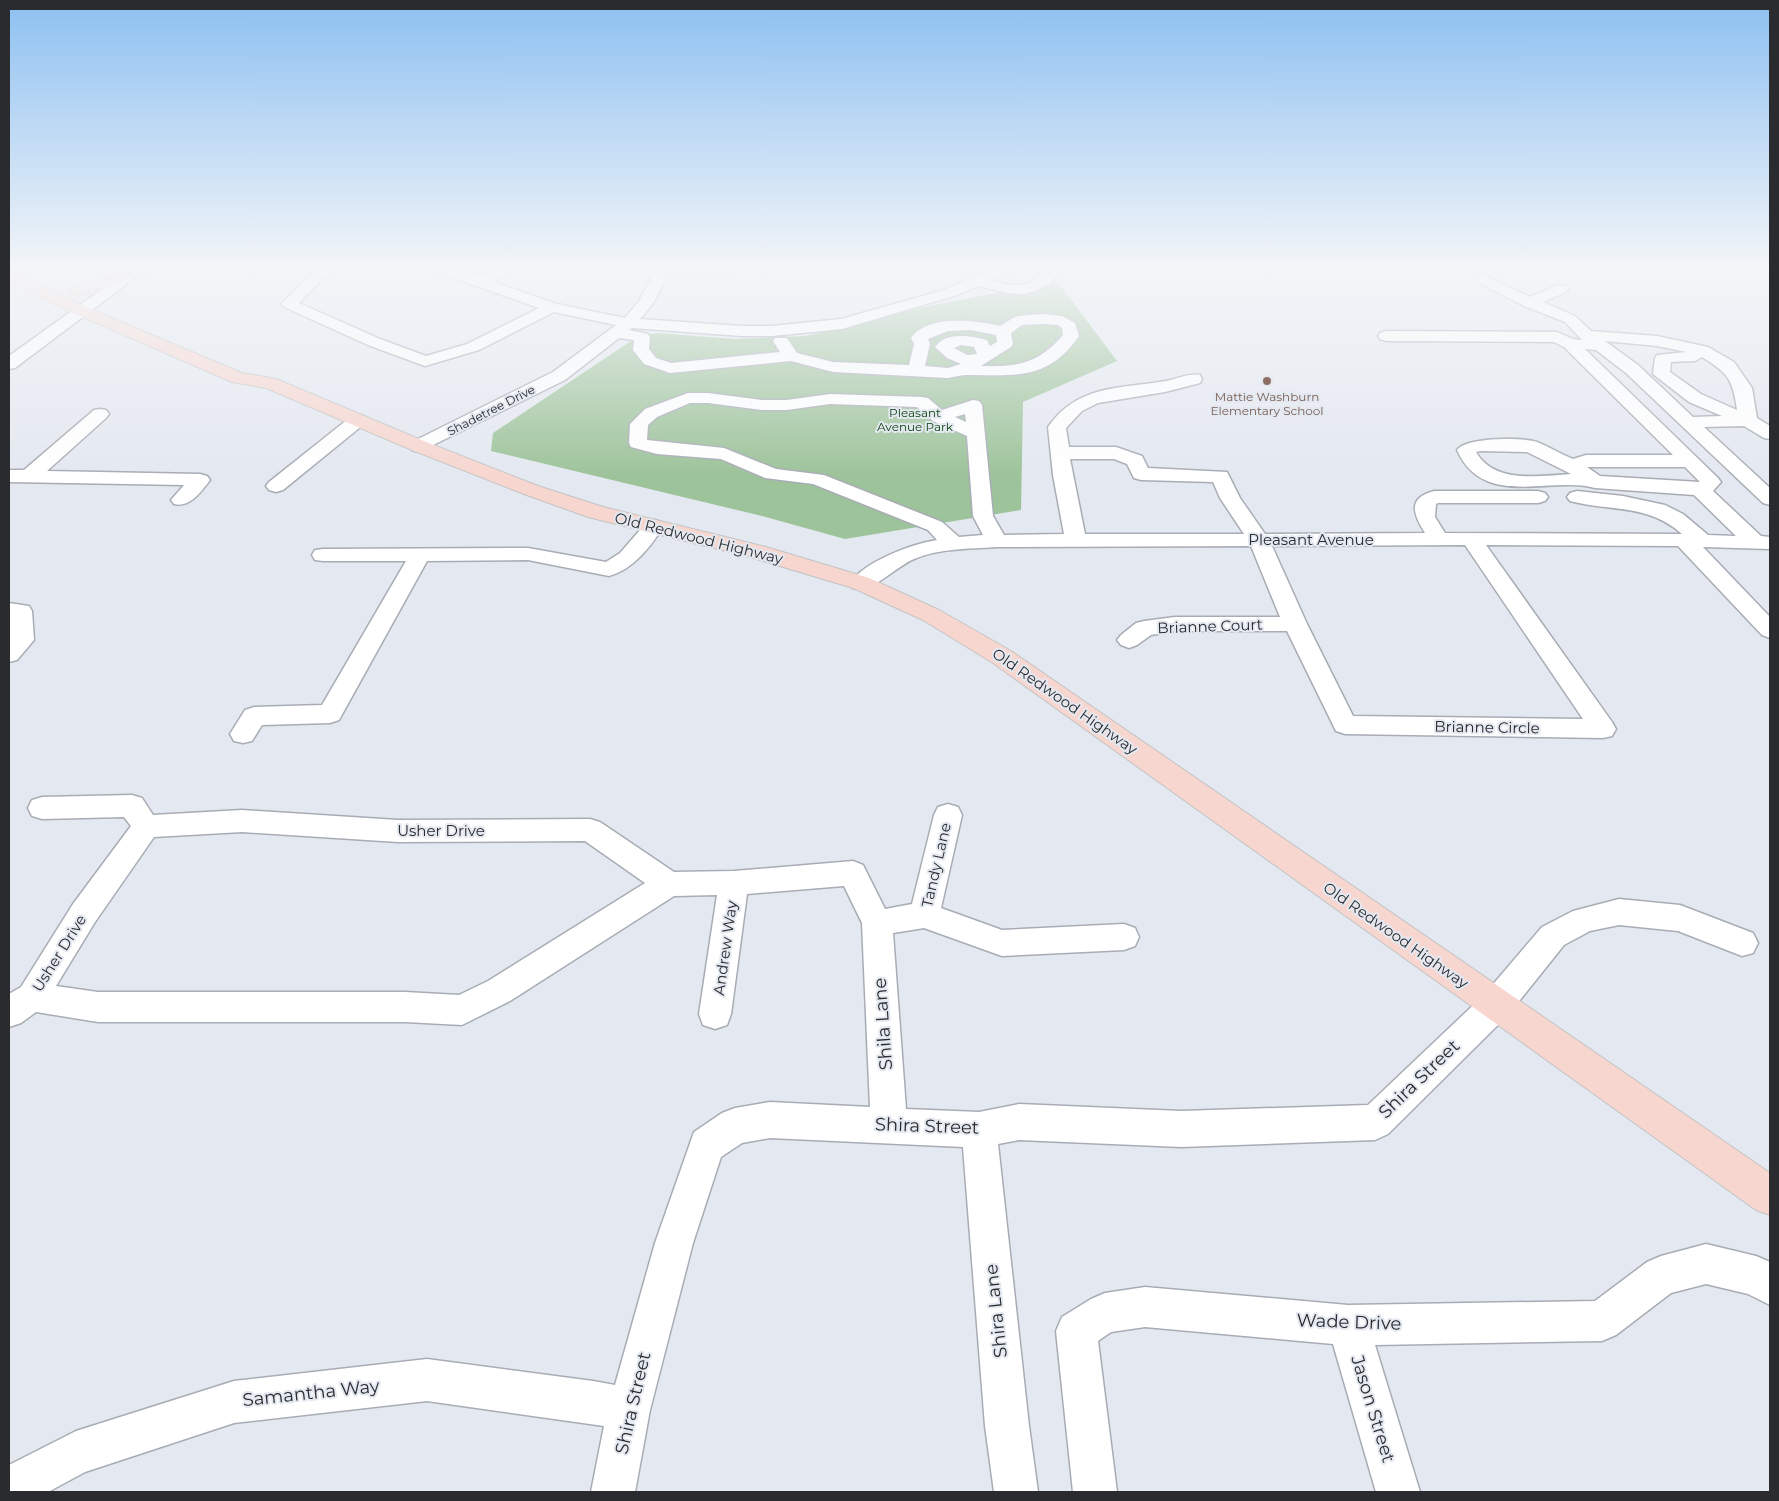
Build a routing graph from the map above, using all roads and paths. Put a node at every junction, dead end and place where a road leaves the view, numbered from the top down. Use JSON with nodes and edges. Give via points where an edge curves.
{"nodes":[{"id":1,"x":46,"y":337,"type":"edge"},
{"id":2,"x":153,"y":337,"type":"edge"},
{"id":3,"x":180,"y":337,"type":"edge"},
{"id":4,"x":363,"y":337,"type":"edge"},
{"id":5,"x":493,"y":337,"type":"edge"},
{"id":6,"x":611,"y":337,"type":"edge"},
{"id":7,"x":642,"y":337,"type":"edge"},
{"id":8,"x":777,"y":337,"type":"edge"},
{"id":9,"x":920,"y":337,"type":"edge"},
{"id":10,"x":1001,"y":337,"type":"edge"},
{"id":11,"x":1557,"y":337,"type":"edge"},
{"id":12,"x":1584,"y":337,"type":"edge"},
{"id":13,"x":1657,"y":341,"type":"junction"},
{"id":14,"x":195,"y":342,"type":"dead end"},
{"id":15,"x":922,"y":344,"type":"junction"},
{"id":16,"x":1590,"y":344,"type":"junction"},
{"id":17,"x":1017,"y":349,"type":"junction"},
{"id":18,"x":791,"y":356,"type":"junction"},
{"id":19,"x":1712,"y":356,"type":"junction"},
{"id":20,"x":976,"y":362,"type":"junction"},
{"id":21,"x":9,"y":364,"type":"edge"},
{"id":22,"x":248,"y":364,"type":"dead end"},
{"id":23,"x":916,"y":370,"type":"junction"},
{"id":24,"x":1194,"y":379,"type":"dead end"},
{"id":25,"x":270,"y":383,"type":"junction"},
{"id":26,"x":100,"y":414,"type":"dead end"},
{"id":27,"x":938,"y":417,"type":"junction"},
{"id":28,"x":358,"y":420,"type":"junction"},
{"id":29,"x":1748,"y":421,"type":"junction"},
{"id":30,"x":1688,"y":422,"type":"junction"},
{"id":31,"x":977,"y":434,"type":"junction"},
{"id":32,"x":1770,"y":434,"type":"edge"},
{"id":33,"x":419,"y":446,"type":"junction"},
{"id":34,"x":1060,"y":453,"type":"junction"},
{"id":35,"x":1690,"y":462,"type":"junction"},
{"id":36,"x":1572,"y":466,"type":"junction"},
{"id":37,"x":9,"y":476,"type":"edge"},
{"id":38,"x":29,"y":476,"type":"junction"},
{"id":39,"x":1589,"y":479,"type":"junction"},
{"id":40,"x":276,"y":486,"type":"dead end"},
{"id":41,"x":1700,"y":489,"type":"junction"},
{"id":42,"x":1770,"y":499,"type":"edge"},
{"id":43,"x":181,"y":500,"type":"dead end"},
{"id":44,"x":654,"y":526,"type":"junction"},
{"id":45,"x":1258,"y":539,"type":"junction"},
{"id":46,"x":1439,"y":539,"type":"junction"},
{"id":47,"x":1471,"y":539,"type":"junction"},
{"id":48,"x":1076,"y":540,"type":"junction"},
{"id":49,"x":1694,"y":540,"type":"junction"},
{"id":50,"x":996,"y":541,"type":"junction"},
{"id":51,"x":953,"y":543,"type":"junction"},
{"id":52,"x":1763,"y":543,"type":"edge"},
{"id":53,"x":323,"y":555,"type":"dead end"},
{"id":54,"x":420,"y":555,"type":"junction"},
{"id":55,"x":861,"y":583,"type":"junction"},
{"id":56,"x":9,"y":610,"type":"edge"},
{"id":57,"x":1295,"y":624,"type":"junction"},
{"id":58,"x":1770,"y":630,"type":"edge"},
{"id":59,"x":1129,"y":640,"type":"dead end"},
{"id":60,"x":9,"y":654,"type":"edge"},
{"id":61,"x":243,"y":734,"type":"dead end"},
{"id":62,"x":42,"y":808,"type":"dead end"},
{"id":63,"x":948,"y":815,"type":"dead end"},
{"id":64,"x":146,"y":826,"type":"junction"},
{"id":65,"x":734,"y":883,"type":"junction"},
{"id":66,"x":669,"y":884,"type":"junction"},
{"id":67,"x":924,"y":914,"type":"junction"},
{"id":68,"x":877,"y":923,"type":"junction"},
{"id":69,"x":1124,"y":937,"type":"dead end"},
{"id":70,"x":1742,"y":943,"type":"dead end"},
{"id":71,"x":20,"y":1004,"type":"edge"},
{"id":72,"x":1496,"y":1005,"type":"junction"},
{"id":73,"x":716,"y":1014,"type":"dead end"},
{"id":74,"x":889,"y":1126,"type":"junction"},
{"id":75,"x":979,"y":1130,"type":"junction"},
{"id":76,"x":1770,"y":1196,"type":"edge"},
{"id":77,"x":1770,"y":1285,"type":"edge"},
{"id":78,"x":1348,"y":1325,"type":"junction"},
{"id":79,"x":629,"y":1410,"type":"junction"},
{"id":80,"x":9,"y":1489,"type":"edge"},
{"id":81,"x":613,"y":1492,"type":"edge"},
{"id":82,"x":1016,"y":1492,"type":"edge"},
{"id":83,"x":1095,"y":1492,"type":"edge"},
{"id":84,"x":1398,"y":1492,"type":"edge"}],
"edges":[{"from":1,"to":21,"type":"street"},
{"from":2,"to":25,"type":"main road","name":"Old Redwood Highway","via":[[238,378]]},
{"from":3,"to":14,"type":"main road","name":"Old Redwood Highway"},
{"from":4,"to":5,"type":"street","via":[[425,361],[473,347]]},
{"from":6,"to":33,"type":"street","name":"Shadetree Drive","via":[[559,376]]},
{"from":7,"to":18,"type":"street","via":[[641,350],[650,362],[670,368]]},
{"from":8,"to":18,"type":"street"},
{"from":9,"to":15,"type":"street"},
{"from":10,"to":17,"type":"street"},
{"from":11,"to":16,"type":"street"},
{"from":12,"to":16,"type":"street"},
{"from":13,"to":16,"type":"street"},
{"from":13,"to":16,"type":"street"},
{"from":13,"to":19,"type":"street","via":[[1702,350]]},
{"from":15,"to":20,"type":"street","via":[[942,347],[959,340],[981,343]]},
{"from":15,"to":23,"type":"street"},
{"from":16,"to":30,"type":"street","via":[[1632,369]]},
{"from":16,"to":35,"type":"street"},
{"from":17,"to":20,"type":"street"},
{"from":17,"to":20,"type":"street","via":[[1001,372]]},
{"from":18,"to":23,"type":"street","via":[[833,368]]},
{"from":19,"to":29,"type":"street","via":[[1728,366],[1743,388]]},
{"from":19,"to":29,"type":"street","via":[[1663,358],[1661,374],[1695,398]]},
{"from":20,"to":23,"type":"street","via":[[944,374]]},
{"from":22,"to":25,"type":"main road","name":"Old Redwood Highway","via":[[266,371]]},
{"from":24,"to":34,"type":"street","via":[[1178,385],[1111,395],[1079,405],[1057,427]]},
{"from":25,"to":28,"type":"main road","name":"Old Redwood Highway"},
{"from":26,"to":38,"type":"street"},
{"from":27,"to":31,"type":"street"},
{"from":27,"to":31,"type":"street","via":[[974,405]]},
{"from":27,"to":51,"type":"street","via":[[922,402],[830,399],[762,405],[688,398],[651,412],[639,424],[638,443],[724,454],[772,474],[817,479],[935,526]]},
{"from":28,"to":33,"type":"main road","name":"Old Redwood Highway"},
{"from":28,"to":40,"type":"street"},
{"from":29,"to":30,"type":"street"},
{"from":29,"to":32,"type":"street"},
{"from":30,"to":42,"type":"street"},
{"from":31,"to":50,"type":"street","via":[[983,516]]},
{"from":33,"to":44,"type":"main road","name":"Old Redwood Highway","via":[[531,490],[587,509]]},
{"from":34,"to":45,"type":"street","name":"Brianne Circle","via":[[1116,453],[1135,460],[1141,474],[1220,476],[1230,498]]},
{"from":34,"to":48,"type":"street"},
{"from":35,"to":36,"type":"street","via":[[1586,462]]},
{"from":35,"to":41,"type":"street","via":[[1711,482]]},
{"from":36,"to":39,"type":"street"},
{"from":36,"to":39,"type":"street","via":[[1530,446],[1478,445],[1466,450],[1486,474],[1495,478]]},
{"from":37,"to":38,"type":"street"},
{"from":38,"to":43,"type":"street","via":[[200,480]]},
{"from":39,"to":41,"type":"street"},
{"from":41,"to":52,"type":"street"},
{"from":44,"to":54,"type":"street","via":[[628,558],[609,569],[528,554]]},
{"from":44,"to":55,"type":"main road","name":"Old Redwood Highway","via":[[758,552]]},
{"from":45,"to":46,"type":"street","name":"Pleasant Avenue"},
{"from":45,"to":48,"type":"street","name":"Pleasant Avenue"},
{"from":45,"to":57,"type":"street","name":"Brianne Circle"},
{"from":46,"to":47,"type":"street","name":"Pleasant Avenue"},
{"from":46,"to":49,"type":"street","via":[[1424,517],[1426,501],[1434,497],[1543,497],[1584,498],[1664,512],[1680,521]]},
{"from":47,"to":49,"type":"street","name":"Pleasant Avenue"},
{"from":47,"to":57,"type":"street","name":"Brianne Circle","via":[[1603,729],[1345,725]]},
{"from":48,"to":50,"type":"street","name":"Pleasant Avenue"},
{"from":49,"to":52,"type":"street","name":"Pleasant Avenue"},
{"from":49,"to":58,"type":"street"},
{"from":50,"to":51,"type":"street","name":"Pleasant Avenue"},
{"from":51,"to":55,"type":"street","name":"Pleasant Avenue","via":[[926,548],[894,561]]},
{"from":53,"to":54,"type":"street"},
{"from":54,"to":61,"type":"street","via":[[330,714],[254,716]]},
{"from":55,"to":72,"type":"main road","name":"Old Redwood Highway","via":[[931,615],[1002,656]]},
{"from":56,"to":60,"type":"street","via":[[21,611],[22,640]]},
{"from":57,"to":59,"type":"street","name":"Brianne Court","via":[[1175,624],[1144,628]]},
{"from":62,"to":64,"type":"street","via":[[132,806]]},
{"from":63,"to":67,"type":"street","name":"Tandy Lane"},
{"from":64,"to":66,"type":"street","name":"Usher Drive","via":[[242,821],[398,831],[590,830]]},
{"from":64,"to":71,"type":"street","name":"Usher Drive"},
{"from":65,"to":66,"type":"street"},
{"from":65,"to":68,"type":"street","via":[[854,873]]},
{"from":65,"to":73,"type":"street","name":"Andrew Way"},
{"from":66,"to":71,"type":"street","name":"Usher Drive","via":[[499,991],[462,1010]]},
{"from":67,"to":68,"type":"street"},
{"from":67,"to":69,"type":"street","via":[[1002,942]]},
{"from":68,"to":74,"type":"street","name":"Shila Lane"},
{"from":70,"to":72,"type":"street","name":"Shira Street","via":[[1680,918],[1619,912],[1584,920],[1553,936]]},
{"from":72,"to":75,"type":"street","name":"Shira Street","via":[[1374,1122],[1181,1129],[1020,1122]]},
{"from":72,"to":76,"type":"main road","name":"Old Redwood Highway"},
{"from":74,"to":75,"type":"street","name":"Shira Street"},
{"from":74,"to":79,"type":"street","name":"Shira Street","via":[[770,1120],[735,1126],[707,1145],[674,1243]]},
{"from":75,"to":82,"type":"street","name":"Shira Lane"},
{"from":77,"to":78,"type":"street","name":"Wade Drive","via":[[1756,1276],[1706,1264],[1661,1276],[1602,1321]]},
{"from":78,"to":83,"type":"street","name":"Wade Drive","via":[[1145,1306],[1105,1313],[1076,1331]]},
{"from":78,"to":84,"type":"street","name":"Jason Street"},
{"from":79,"to":80,"type":"street","name":"Samantha Way","via":[[593,1402],[427,1380],[234,1402],[76,1453]]},
{"from":79,"to":81,"type":"street","name":"Shira Street"}]}
